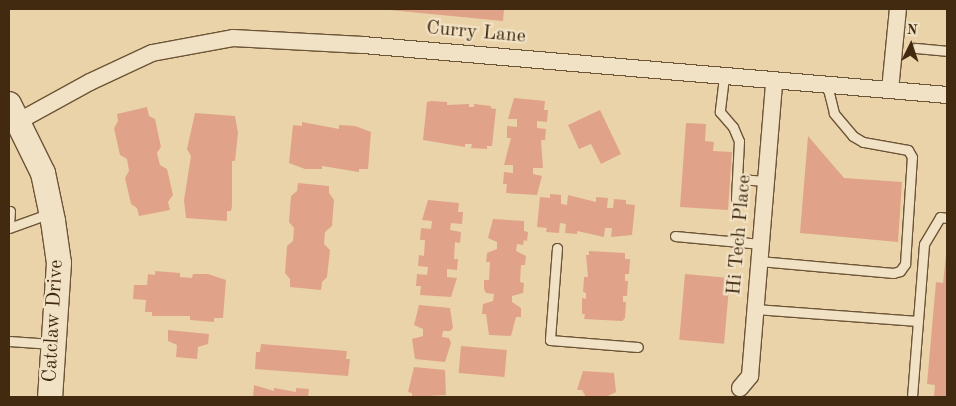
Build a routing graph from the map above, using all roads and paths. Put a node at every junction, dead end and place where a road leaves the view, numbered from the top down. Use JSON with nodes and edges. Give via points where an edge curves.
{"nodes":[{"id":1,"x":898,"y":9,"type":"edge"},
{"id":2,"x":915,"y":48,"type":"dead end"},
{"id":3,"x":947,"y":51,"type":"edge"},
{"id":4,"x":724,"y":77,"type":"junction"},
{"id":5,"x":774,"y":81,"type":"junction"},
{"id":6,"x":827,"y":85,"type":"junction"},
{"id":7,"x":890,"y":90,"type":"junction"},
{"id":8,"x":947,"y":95,"type":"edge"},
{"id":9,"x":14,"y":112,"type":"edge"},
{"id":10,"x":738,"y":179,"type":"junction"},
{"id":11,"x":766,"y":181,"type":"junction"},
{"id":12,"x":736,"y":199,"type":"dead end"},
{"id":13,"x":10,"y":211,"type":"edge"},
{"id":14,"x":51,"y":213,"type":"junction"},
{"id":15,"x":947,"y":218,"type":"edge"},
{"id":16,"x":9,"y":226,"type":"edge"},
{"id":17,"x":675,"y":236,"type":"dead end"},
{"id":18,"x":760,"y":244,"type":"junction"},
{"id":19,"x":557,"y":248,"type":"dead end"},
{"id":20,"x":759,"y":261,"type":"junction"},
{"id":21,"x":755,"y":309,"type":"junction"},
{"id":22,"x":918,"y":321,"type":"junction"},
{"id":23,"x":9,"y":341,"type":"edge"},
{"id":24,"x":54,"y":344,"type":"junction"},
{"id":25,"x":638,"y":347,"type":"dead end"},
{"id":26,"x":740,"y":393,"type":"edge"},
{"id":27,"x":50,"y":397,"type":"edge"},
{"id":28,"x":912,"y":397,"type":"edge"}],
"edges":[{"from":1,"to":7,"type":"street"},
{"from":2,"to":3,"type":"lane"},
{"from":4,"to":5,"type":"street","name":"Curry Lane"},
{"from":4,"to":9,"type":"street","name":"Curry Lane","via":[[363,45],[234,38],[152,53]]},
{"from":4,"to":10,"type":"lane","via":[[720,112],[733,127],[738,141]]},
{"from":5,"to":6,"type":"street","name":"Curry Lane"},
{"from":5,"to":11,"type":"street","name":"Hi Tech Place"},
{"from":6,"to":7,"type":"street","name":"Curry Lane"},
{"from":6,"to":20,"type":"lane","via":[[834,113],[853,136],[863,142],[908,150],[912,157],[904,264],[900,271],[893,273]]},
{"from":7,"to":8,"type":"street","name":"Curry Lane"},
{"from":9,"to":14,"type":"street","name":"Catclaw Drive","via":[[44,173]]},
{"from":10,"to":11,"type":"lane"},
{"from":10,"to":12,"type":"lane"},
{"from":11,"to":18,"type":"street","name":"Hi Tech Place"},
{"from":13,"to":16,"type":"lane"},
{"from":14,"to":16,"type":"lane"},
{"from":14,"to":24,"type":"street","name":"Catclaw Drive","via":[[59,263]]},
{"from":15,"to":22,"type":"lane","via":[[940,217],[924,244]]},
{"from":17,"to":18,"type":"lane"},
{"from":18,"to":20,"type":"street","name":"Hi Tech Place"},
{"from":19,"to":25,"type":"lane","via":[[550,340]]},
{"from":20,"to":21,"type":"street","name":"Hi Tech Place"},
{"from":21,"to":22,"type":"lane"},
{"from":21,"to":26,"type":"street","name":"Hi Tech Place","via":[[750,376]]},
{"from":22,"to":28,"type":"lane"},
{"from":23,"to":24,"type":"lane"},
{"from":24,"to":27,"type":"street","name":"Catclaw Drive"}]}
